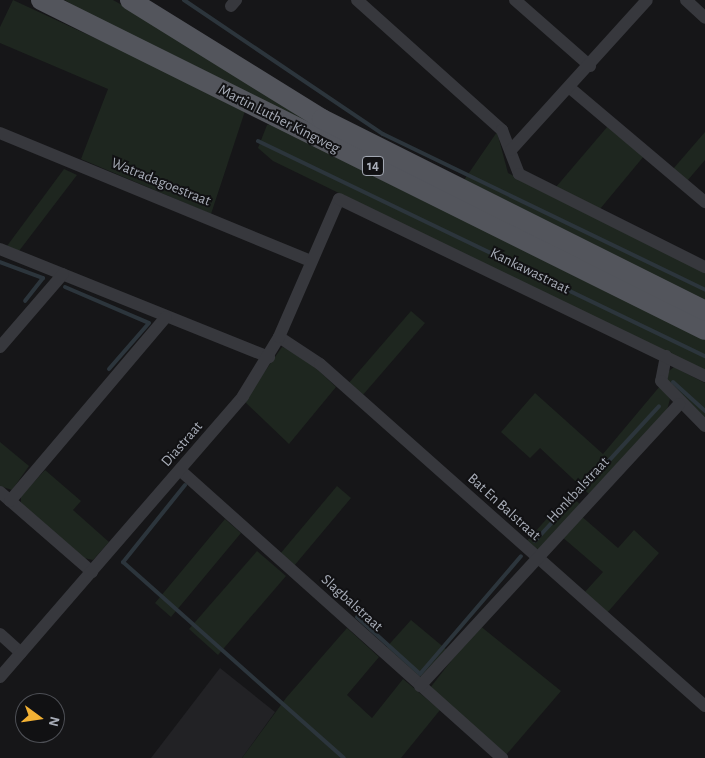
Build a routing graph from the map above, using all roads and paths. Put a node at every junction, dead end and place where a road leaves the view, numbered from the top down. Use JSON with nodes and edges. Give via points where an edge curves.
{"nodes":[{"id":1,"x":41,"y":0,"type":"edge"},
{"id":2,"x":130,"y":0,"type":"edge"},
{"id":3,"x":357,"y":0,"type":"edge"},
{"id":4,"x":515,"y":0,"type":"edge"},
{"id":5,"x":647,"y":0,"type":"edge"},
{"id":6,"x":686,"y":0,"type":"edge"},
{"id":7,"x":705,"y":18,"type":"edge"},
{"id":8,"x":590,"y":66,"type":"junction"},
{"id":9,"x":570,"y":88,"type":"junction"},
{"id":10,"x":0,"y":133,"type":"edge"},
{"id":11,"x":511,"y":150,"type":"junction"},
{"id":12,"x":339,"y":199,"type":"joint"},
{"id":13,"x":705,"y":202,"type":"edge"},
{"id":14,"x":0,"y":249,"type":"edge"},
{"id":15,"x":310,"y":261,"type":"junction"},
{"id":16,"x":705,"y":267,"type":"edge"},
{"id":17,"x":63,"y":274,"type":"junction"},
{"id":18,"x":705,"y":311,"type":"edge"},
{"id":19,"x":166,"y":317,"type":"junction"},
{"id":20,"x":705,"y":330,"type":"edge"},
{"id":21,"x":279,"y":337,"type":"junction"},
{"id":22,"x":0,"y":347,"type":"edge"},
{"id":23,"x":666,"y":356,"type":"junction"},
{"id":24,"x":269,"y":357,"type":"junction"},
{"id":25,"x":705,"y":376,"type":"edge"},
{"id":26,"x":680,"y":404,"type":"junction"},
{"id":27,"x":705,"y":426,"type":"edge"},
{"id":28,"x":181,"y":471,"type":"junction"},
{"id":29,"x":0,"y":492,"type":"edge"},
{"id":30,"x":10,"y":501,"type":"junction"},
{"id":31,"x":537,"y":558,"type":"junction"},
{"id":32,"x":92,"y":572,"type":"junction"},
{"id":33,"x":0,"y":634,"type":"edge"},
{"id":34,"x":21,"y":653,"type":"junction"},
{"id":35,"x":0,"y":677,"type":"edge"},
{"id":36,"x":420,"y":686,"type":"junction"},
{"id":37,"x":705,"y":706,"type":"edge"},
{"id":38,"x":502,"y":758,"type":"edge"}],
"edges":[{"from":1,"to":20,"type":"main road","name":"Martin Luther Kingweg","number":"14"},
{"from":2,"to":18,"type":"main road","name":"Martin Luther Kingweg","number":"14","via":[[322,119]]},
{"from":3,"to":11,"type":"street","via":[[502,130]]},
{"from":4,"to":8,"type":"street"},
{"from":5,"to":8,"type":"street"},
{"from":6,"to":7,"type":"street"},
{"from":8,"to":9,"type":"street"},
{"from":9,"to":11,"type":"street"},
{"from":9,"to":13,"type":"street"},
{"from":10,"to":15,"type":"street","name":"Watradagoestraat"},
{"from":11,"to":16,"type":"street","via":[[518,174]]},
{"from":12,"to":15,"type":"street","name":"Diastraat"},
{"from":12,"to":23,"type":"street","name":"Kankawastraat"},
{"from":14,"to":17,"type":"street"},
{"from":15,"to":21,"type":"street","name":"Diastraat"},
{"from":17,"to":19,"type":"street"},
{"from":17,"to":22,"type":"street"},
{"from":19,"to":24,"type":"street"},
{"from":19,"to":30,"type":"street"},
{"from":21,"to":24,"type":"street","name":"Diastraat"},
{"from":21,"to":31,"type":"street","name":"Bat En Balstraat","via":[[320,364]]},
{"from":23,"to":25,"type":"street","name":"Kankawastraat"},
{"from":23,"to":26,"type":"street","via":[[661,381]]},
{"from":24,"to":28,"type":"street","name":"Diastraat"},
{"from":26,"to":27,"type":"street"},
{"from":26,"to":31,"type":"street","name":"Honkbalstraat"},
{"from":28,"to":32,"type":"street","name":"Diastraat"},
{"from":28,"to":36,"type":"street","name":"Slagbalstraat"},
{"from":29,"to":30,"type":"street"},
{"from":30,"to":32,"type":"street"},
{"from":31,"to":36,"type":"street","name":"Honkbalstraat"},
{"from":31,"to":37,"type":"street","name":"Bat En Balstraat"},
{"from":32,"to":34,"type":"street","name":"Diastraat"},
{"from":33,"to":34,"type":"street"},
{"from":34,"to":35,"type":"street","name":"Diastraat"},
{"from":36,"to":38,"type":"street","name":"Slagbalstraat"}]}
